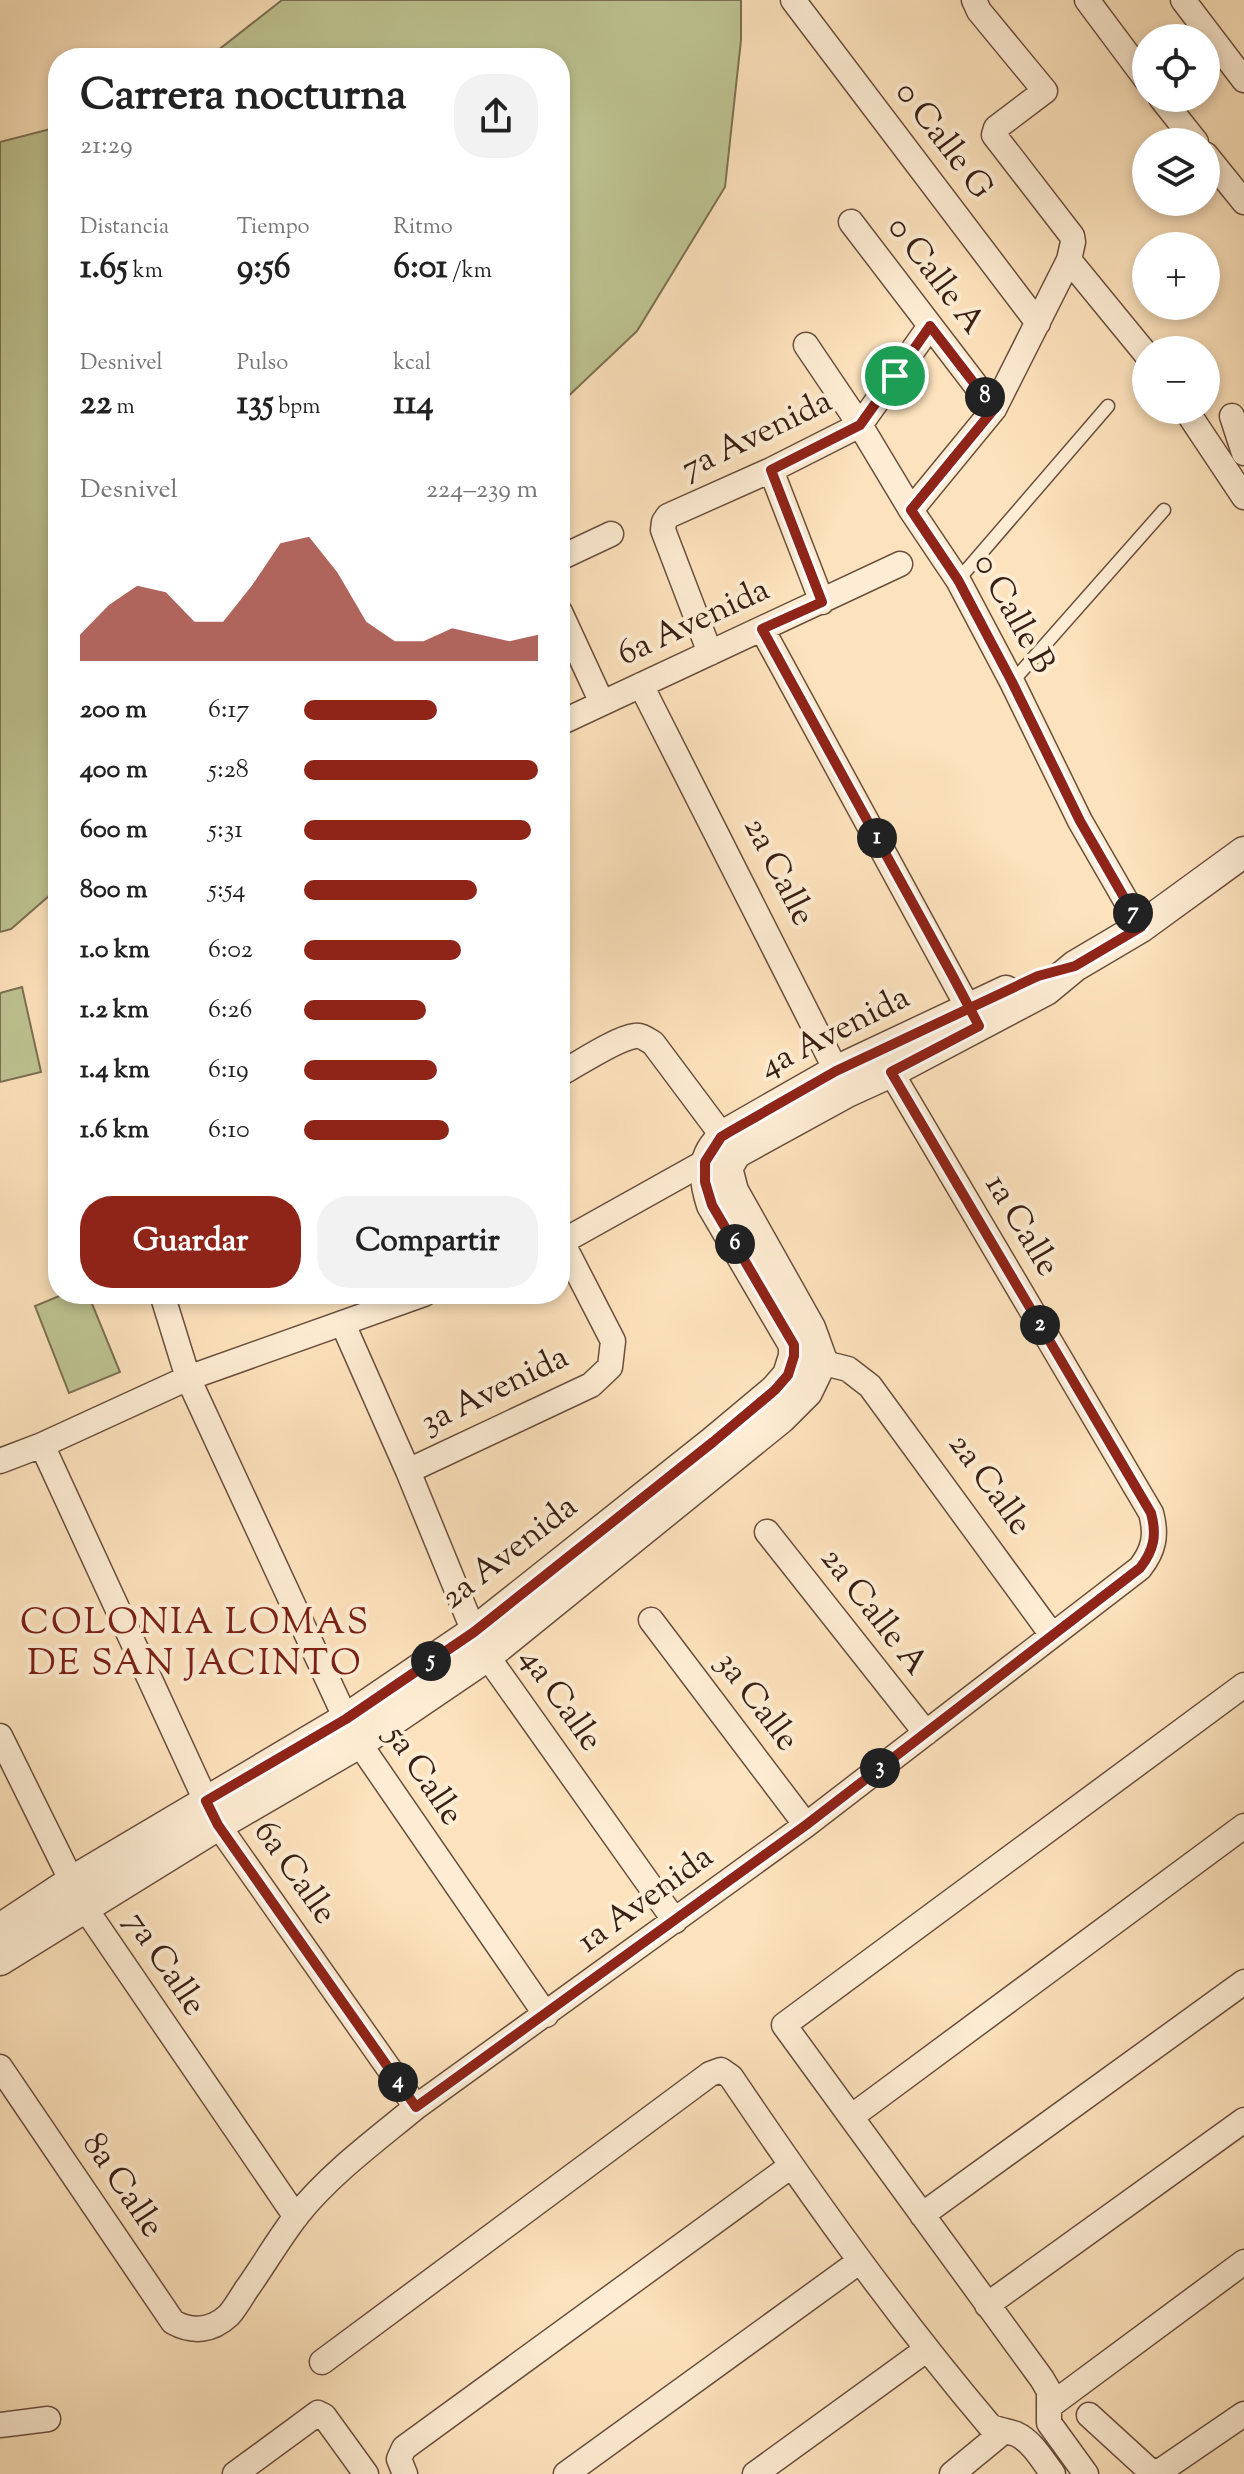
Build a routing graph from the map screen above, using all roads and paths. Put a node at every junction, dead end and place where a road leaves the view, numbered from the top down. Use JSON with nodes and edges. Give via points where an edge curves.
{"nodes":[{"id":1,"x":793,"y":0,"type":"edge"},
{"id":2,"x":974,"y":0,"type":"edge"},
{"id":3,"x":1087,"y":0,"type":"edge"},
{"id":4,"x":1183,"y":0,"type":"edge"},
{"id":5,"x":1132,"y":60,"type":"edge"},
{"id":6,"x":1244,"y":80,"type":"edge"},
{"id":7,"x":1172,"y":112,"type":"edge"},
{"id":8,"x":1185,"y":128,"type":"edge"},
{"id":9,"x":1220,"y":172,"type":"edge"},
{"id":10,"x":1244,"y":202,"type":"edge"},
{"id":11,"x":851,"y":222,"type":"dead end"},
{"id":12,"x":1071,"y":251,"type":"junction"},
{"id":13,"x":1038,"y":323,"type":"junction"},
{"id":14,"x":930,"y":326,"type":"junction"},
{"id":15,"x":1133,"y":336,"type":"edge"},
{"id":16,"x":806,"y":345,"type":"dead end"},
{"id":17,"x":1108,"y":406,"type":"dead end"},
{"id":18,"x":994,"y":409,"type":"junction"},
{"id":19,"x":1232,"y":416,"type":"dead end"},
{"id":20,"x":1195,"y":424,"type":"edge"},
{"id":21,"x":860,"y":425,"type":"junction"},
{"id":22,"x":1244,"y":453,"type":"edge"},
{"id":23,"x":771,"y":470,"type":"junction"},
{"id":24,"x":1244,"y":497,"type":"edge"},
{"id":25,"x":911,"y":510,"type":"junction"},
{"id":26,"x":1164,"y":510,"type":"dead end"},
{"id":27,"x":611,"y":534,"type":"dead end"},
{"id":28,"x":570,"y":553,"type":"edge"},
{"id":29,"x":900,"y":564,"type":"dead end"},
{"id":30,"x":958,"y":580,"type":"junction"},
{"id":31,"x":822,"y":602,"type":"junction"},
{"id":32,"x":762,"y":629,"type":"junction"},
{"id":33,"x":570,"y":634,"type":"edge"},
{"id":34,"x":710,"y":653,"type":"junction"},
{"id":35,"x":1012,"y":682,"type":"junction"},
{"id":36,"x":641,"y":685,"type":"junction"},
{"id":37,"x":602,"y":703,"type":"junction"},
{"id":38,"x":570,"y":718,"type":"edge"},
{"id":39,"x":1244,"y":852,"type":"edge"},
{"id":40,"x":1141,"y":927,"type":"junction"},
{"id":41,"x":974,"y":1017,"type":"junction"},
{"id":42,"x":570,"y":1069,"type":"edge"},
{"id":43,"x":891,"y":1072,"type":"junction"},
{"id":44,"x":842,"y":1082,"type":"junction"},
{"id":45,"x":726,"y":1154,"type":"junction"},
{"id":46,"x":570,"y":1237,"type":"edge"},
{"id":47,"x":570,"y":1259,"type":"edge"},
{"id":48,"x":165,"y":1304,"type":"edge"},
{"id":49,"x":397,"y":1304,"type":"edge"},
{"id":50,"x":343,"y":1324,"type":"junction"},
{"id":51,"x":808,"y":1359,"type":"junction"},
{"id":52,"x":188,"y":1378,"type":"junction"},
{"id":53,"x":42,"y":1445,"type":"junction"},
{"id":54,"x":0,"y":1461,"type":"edge"},
{"id":55,"x":408,"y":1471,"type":"junction"},
{"id":56,"x":767,"y":1532,"type":"dead end"},
{"id":57,"x":1154,"y":1542,"type":"joint"},
{"id":58,"x":651,"y":1620,"type":"dead end"},
{"id":59,"x":1052,"y":1635,"type":"junction"},
{"id":60,"x":480,"y":1644,"type":"junction"},
{"id":61,"x":1244,"y":1685,"type":"edge"},
{"id":62,"x":352,"y":1731,"type":"junction"},
{"id":63,"x":926,"y":1733,"type":"junction"},
{"id":64,"x":0,"y":1736,"type":"edge"},
{"id":65,"x":212,"y":1813,"type":"junction"},
{"id":66,"x":806,"y":1825,"type":"junction"},
{"id":67,"x":1244,"y":1826,"type":"edge"},
{"id":68,"x":78,"y":1895,"type":"junction"},
{"id":69,"x":675,"y":1921,"type":"junction"},
{"id":70,"x":0,"y":1929,"type":"edge"},
{"id":71,"x":0,"y":1960,"type":"edge"},
{"id":72,"x":1244,"y":1982,"type":"edge"},
{"id":73,"x":546,"y":2015,"type":"junction"},
{"id":74,"x":0,"y":2067,"type":"edge"},
{"id":75,"x":416,"y":2107,"type":"junction"},
{"id":76,"x":851,"y":2117,"type":"junction"},
{"id":77,"x":1244,"y":2120,"type":"edge"},
{"id":78,"x":791,"y":2166,"type":"junction"},
{"id":79,"x":922,"y":2215,"type":"junction"},
{"id":80,"x":296,"y":2217,"type":"junction"},
{"id":81,"x":860,"y":2261,"type":"junction"},
{"id":82,"x":1244,"y":2262,"type":"edge"},
{"id":83,"x":987,"y":2305,"type":"junction"},
{"id":84,"x":198,"y":2331,"type":"joint"},
{"id":85,"x":926,"y":2350,"type":"junction"},
{"id":86,"x":322,"y":2362,"type":"dead end"},
{"id":87,"x":1051,"y":2405,"type":"junction"},
{"id":88,"x":1244,"y":2414,"type":"edge"},
{"id":89,"x":1089,"y":2415,"type":"dead end"},
{"id":90,"x":48,"y":2419,"type":"dead end"},
{"id":91,"x":0,"y":2425,"type":"edge"},
{"id":92,"x":1003,"y":2432,"type":"junction"},
{"id":93,"x":235,"y":2474,"type":"edge"},
{"id":94,"x":366,"y":2474,"type":"edge"},
{"id":95,"x":405,"y":2474,"type":"edge"},
{"id":96,"x":566,"y":2474,"type":"edge"},
{"id":97,"x":755,"y":2474,"type":"edge"},
{"id":98,"x":953,"y":2474,"type":"edge"},
{"id":99,"x":1053,"y":2474,"type":"edge"},
{"id":100,"x":1086,"y":2474,"type":"edge"}],
"edges":[{"from":1,"to":13,"type":"street","name":"0 Calle G"},
{"from":2,"to":12,"type":"street","via":[[1045,91],[994,135],[1072,236]]},
{"from":3,"to":5,"type":"street"},
{"from":4,"to":6,"type":"street"},
{"from":7,"to":8,"type":"street"},
{"from":9,"to":10,"type":"street"},
{"from":11,"to":14,"type":"street","name":"0 Calle A"},
{"from":12,"to":13,"type":"street"},
{"from":12,"to":15,"type":"street"},
{"from":13,"to":18,"type":"street"},
{"from":14,"to":18,"type":"street","name":"0 Calle A"},
{"from":14,"to":21,"type":"street","name":"7a Avenida"},
{"from":16,"to":21,"type":"street","name":"0 Calle B"},
{"from":17,"to":30,"type":"lane"},
{"from":18,"to":25,"type":"street"},
{"from":19,"to":22,"type":"street"},
{"from":20,"to":24,"type":"street"},
{"from":21,"to":23,"type":"street","name":"7a Avenida"},
{"from":21,"to":25,"type":"street","name":"0 Calle B"},
{"from":23,"to":31,"type":"street"},
{"from":23,"to":34,"type":"street","name":"7a Avenida","via":[[664,522]]},
{"from":25,"to":30,"type":"street","name":"0 Calle B"},
{"from":26,"to":35,"type":"lane"},
{"from":27,"to":28,"type":"street"},
{"from":29,"to":31,"type":"street","name":"6a Avenida"},
{"from":30,"to":35,"type":"street","name":"0 Calle B"},
{"from":31,"to":32,"type":"street","name":"6a Avenida"},
{"from":32,"to":34,"type":"street","name":"6a Avenida"},
{"from":32,"to":41,"type":"street"},
{"from":33,"to":37,"type":"street"},
{"from":34,"to":36,"type":"street","name":"6a Avenida"},
{"from":35,"to":40,"type":"street","name":"0 Calle B","via":[[1080,821]]},
{"from":36,"to":37,"type":"street","name":"6a Avenida"},
{"from":36,"to":44,"type":"street","name":"2a Calle"},
{"from":37,"to":38,"type":"street","name":"6a Avenida"},
{"from":39,"to":40,"type":"street","name":"4a Avenida"},
{"from":40,"to":41,"type":"street","name":"4a Avenida","via":[[1046,990]]},
{"from":41,"to":43,"type":"street","name":"4a Avenida"},
{"from":41,"to":44,"type":"street","name":"4a Avenida"},
{"from":42,"to":45,"type":"street","via":[[621,1041],[643,1037],[653,1043]]},
{"from":43,"to":44,"type":"street","name":"4a Avenida"},
{"from":43,"to":57,"type":"street","name":"1a Calle","via":[[1151,1513]]},
{"from":44,"to":45,"type":"street","name":"4a Avenida"},
{"from":45,"to":46,"type":"street","name":"4a Avenida"},
{"from":45,"to":51,"type":"street","via":[[705,1182],[712,1205],[794,1345]]},
{"from":47,"to":55,"type":"street","name":"3a Avenida","via":[[613,1341],[610,1367],[591,1385]]},
{"from":48,"to":52,"type":"street","name":"5a Calle"},
{"from":49,"to":50,"type":"street"},
{"from":50,"to":52,"type":"street"},
{"from":50,"to":55,"type":"street","name":"4a Calle"},
{"from":51,"to":59,"type":"street","name":"2a Calle","via":[[848,1369],[870,1386]]},
{"from":51,"to":60,"type":"street","name":"2a Avenida"},
{"from":52,"to":53,"type":"street"},
{"from":52,"to":62,"type":"street","name":"5a Calle"},
{"from":53,"to":54,"type":"street"},
{"from":53,"to":65,"type":"street","name":"6a Calle"},
{"from":55,"to":60,"type":"street","name":"4a Calle"},
{"from":56,"to":63,"type":"street","name":"2a Calle A"},
{"from":57,"to":59,"type":"street","name":"1a Avenida","via":[[1140,1568]]},
{"from":58,"to":66,"type":"street","name":"3a Calle"},
{"from":59,"to":63,"type":"street","name":"1a Avenida"},
{"from":60,"to":62,"type":"street","name":"2a Avenida"},
{"from":60,"to":69,"type":"street","name":"4a Calle"},
{"from":61,"to":76,"type":"street","via":[[784,2025]]},
{"from":62,"to":65,"type":"street","name":"2a Avenida"},
{"from":62,"to":73,"type":"street","name":"5a Calle"},
{"from":63,"to":66,"type":"street","name":"1a Avenida"},
{"from":64,"to":68,"type":"street","name":"7a Calle"},
{"from":65,"to":68,"type":"street","name":"2a Avenida"},
{"from":65,"to":75,"type":"street","name":"6a Calle"},
{"from":66,"to":69,"type":"street","name":"1a Avenida"},
{"from":67,"to":76,"type":"street"},
{"from":68,"to":70,"type":"street","name":"2a Avenida"},
{"from":68,"to":71,"type":"street","name":"2a Avenida"},
{"from":68,"to":80,"type":"street","name":"7a Calle"},
{"from":69,"to":73,"type":"street","name":"1a Avenida"},
{"from":72,"to":79,"type":"street"},
{"from":73,"to":75,"type":"street","name":"1a Avenida"},
{"from":74,"to":84,"type":"street","name":"8a Calle","via":[[173,2322]]},
{"from":75,"to":80,"type":"street","name":"1a Avenida","via":[[336,2174]]},
{"from":76,"to":79,"type":"street"},
{"from":77,"to":83,"type":"street"},
{"from":78,"to":81,"type":"street"},
{"from":78,"to":86,"type":"street","via":[[731,2077],[721,2070],[710,2074]]},
{"from":78,"to":95,"type":"street","via":[[404,2448],[399,2459]]},
{"from":79,"to":83,"type":"street"},
{"from":80,"to":84,"type":"street","name":"1a Avenida","via":[[228,2315]]},
{"from":81,"to":85,"type":"street"},
{"from":81,"to":96,"type":"street"},
{"from":82,"to":87,"type":"street"},
{"from":83,"to":87,"type":"street","via":[[1042,2379]]},
{"from":85,"to":92,"type":"street","via":[[990,2426]]},
{"from":85,"to":97,"type":"street"},
{"from":87,"to":100,"type":"street","via":[[1049,2423]]},
{"from":88,"to":89,"type":"street","via":[[1159,2472],[1148,2469]]},
{"from":90,"to":91,"type":"street"},
{"from":92,"to":98,"type":"street"},
{"from":92,"to":99,"type":"street","via":[[1030,2444]]},
{"from":93,"to":94,"type":"street","via":[[318,2413]]}]}
